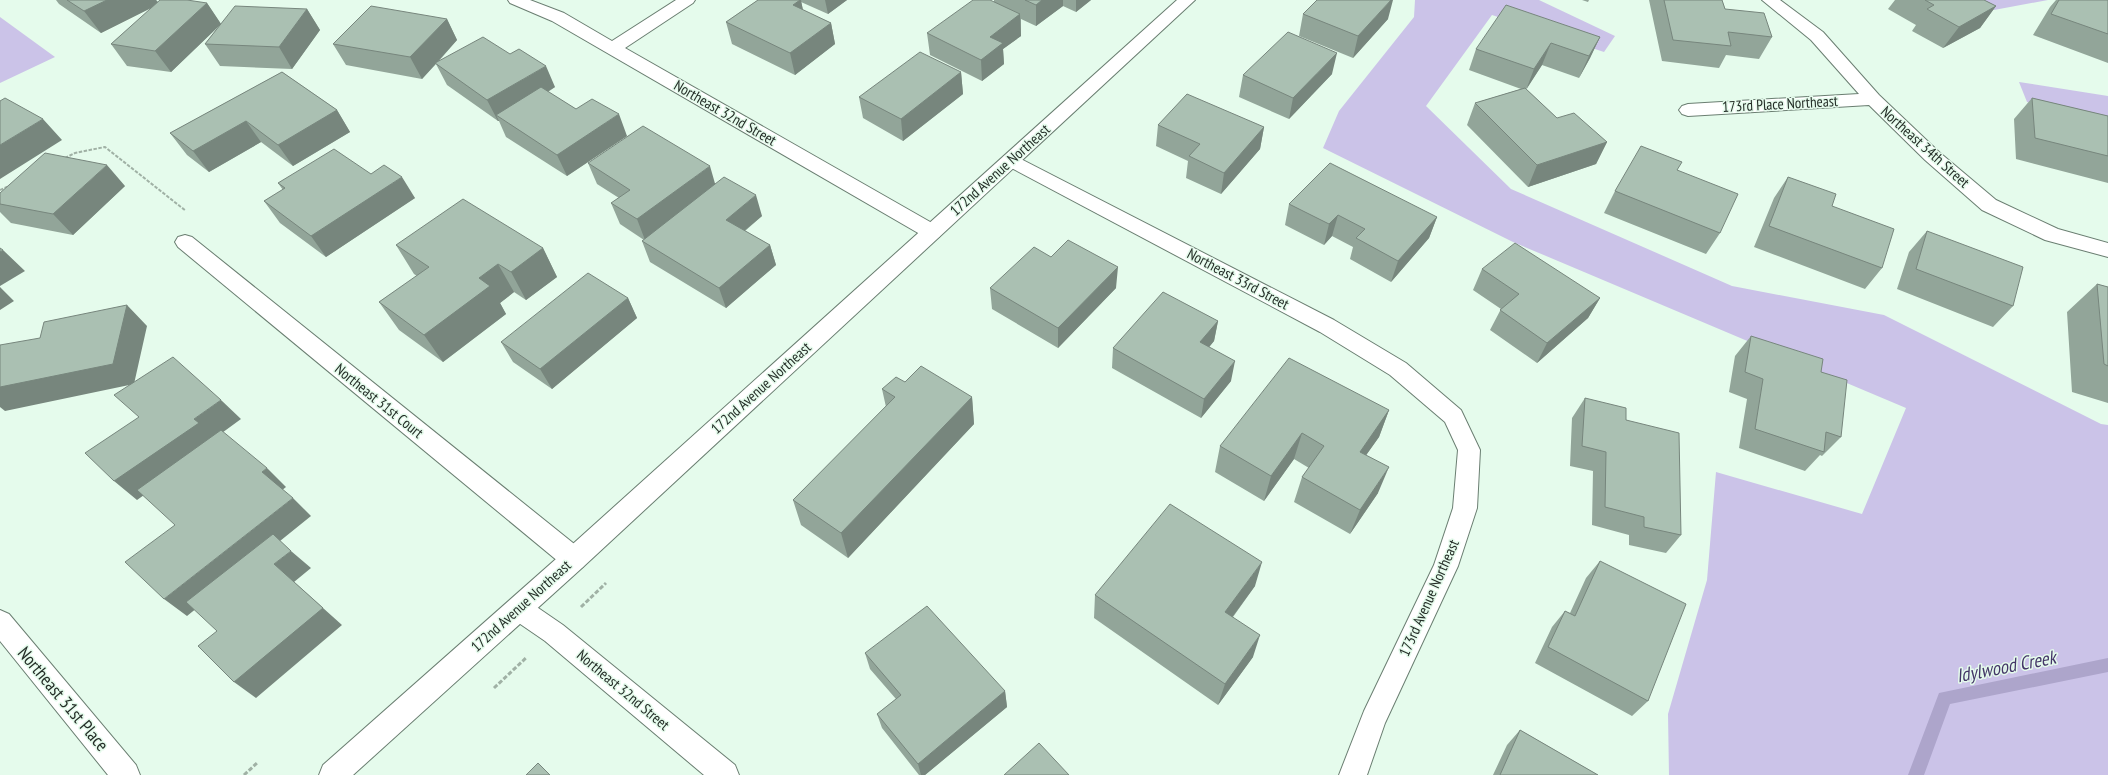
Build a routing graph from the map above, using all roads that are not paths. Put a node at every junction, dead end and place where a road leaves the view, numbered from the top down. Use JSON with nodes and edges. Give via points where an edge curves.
{"nodes":[{"id":1,"x":516,"y":0,"type":"edge"},
{"id":2,"x":687,"y":0,"type":"edge"},
{"id":3,"x":1187,"y":0,"type":"edge"},
{"id":4,"x":1770,"y":0,"type":"edge"},
{"id":5,"x":613,"y":48,"type":"junction"},
{"id":6,"x":1873,"y":99,"type":"junction"},
{"id":7,"x":1688,"y":110,"type":"dead end"},
{"id":8,"x":1011,"y":160,"type":"junction"},
{"id":9,"x":932,"y":232,"type":"junction"},
{"id":10,"x":185,"y":242,"type":"road end"},
{"id":11,"x":2108,"y":250,"type":"edge"},
{"id":12,"x":1453,"y":416,"type":"joint"},
{"id":13,"x":574,"y":559,"type":"junction"},
{"id":14,"x":519,"y":608,"type":"junction"},
{"id":15,"x":0,"y":622,"type":"edge"},
{"id":16,"x":126,"y":775,"type":"edge"},
{"id":17,"x":333,"y":775,"type":"edge"},
{"id":18,"x":724,"y":775,"type":"edge"},
{"id":19,"x":1353,"y":775,"type":"edge"}],
"edges":[{"from":1,"to":5,"type":"street","name":"Northeast 32nd Street","via":[[558,17]]},
{"from":2,"to":5,"type":"street"},
{"from":3,"to":8,"type":"street","name":"172nd Avenue Northeast"},
{"from":4,"to":6,"type":"street","name":"Northeast 34th Street","via":[[1817,36]]},
{"from":5,"to":9,"type":"street","name":"Northeast 32nd Street"},
{"from":6,"to":7,"type":"street","name":"173rd Place Northeast"},
{"from":6,"to":11,"type":"street","name":"Northeast 34th Street","via":[[1932,156],[1989,205],[2052,235]]},
{"from":8,"to":9,"type":"street","name":"172nd Avenue Northeast"},
{"from":8,"to":12,"type":"street","name":"Northeast 33rd Street","via":[[1327,326],[1398,369]]},
{"from":9,"to":13,"type":"street","name":"172nd Avenue Northeast"},
{"from":10,"to":13,"type":"street","name":"Northeast 31st Court"},
{"from":12,"to":19,"type":"street","name":"173rd Avenue Northeast","via":[[1469,450],[1465,508],[1446,566],[1373,720]]},
{"from":13,"to":14,"type":"street","name":"172nd Avenue Northeast"},
{"from":14,"to":17,"type":"street","name":"172nd Avenue Northeast"},
{"from":14,"to":18,"type":"street","name":"Northeast 32nd Street","via":[[554,633]]},
{"from":15,"to":16,"type":"street","name":"Northeast 31st Place"}]}
